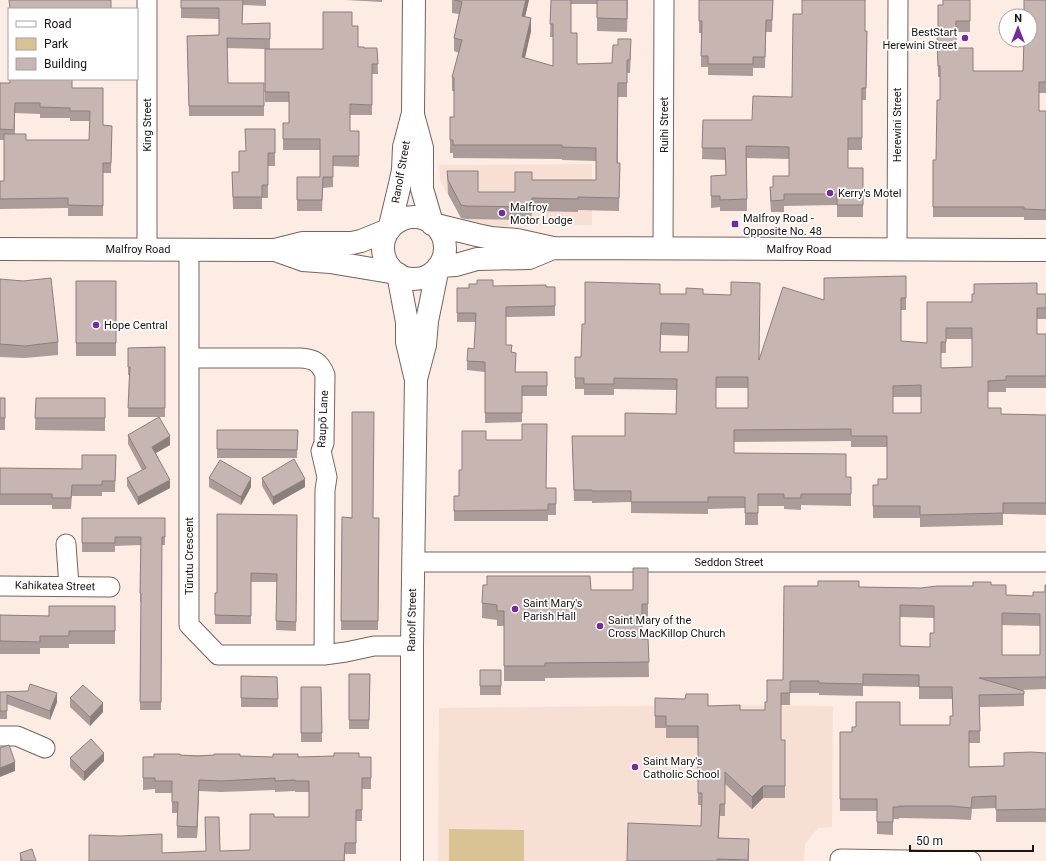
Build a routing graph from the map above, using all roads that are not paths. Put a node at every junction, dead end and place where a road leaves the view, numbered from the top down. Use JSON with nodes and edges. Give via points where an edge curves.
{"nodes":[{"id":1,"x":147,"y":0,"type":"edge"},
{"id":2,"x":414,"y":0,"type":"edge"},
{"id":3,"x":664,"y":0,"type":"edge"},
{"id":4,"x":898,"y":0,"type":"edge"},
{"id":5,"x":413,"y":113,"type":"junction"},
{"id":6,"x":432,"y":223,"type":"junction"},
{"id":7,"x":389,"y":230,"type":"junction"},
{"id":8,"x":553,"y":248,"type":"junction"},
{"id":9,"x":0,"y":249,"type":"edge"},
{"id":10,"x":146,"y":249,"type":"junction"},
{"id":11,"x":188,"y":249,"type":"junction"},
{"id":12,"x":664,"y":249,"type":"junction"},
{"id":13,"x":275,"y":250,"type":"junction"},
{"id":14,"x":897,"y":250,"type":"junction"},
{"id":15,"x":1046,"y":250,"type":"edge"},
{"id":16,"x":438,"y":266,"type":"junction"},
{"id":17,"x":397,"y":274,"type":"junction"},
{"id":18,"x":189,"y":358,"type":"junction"},
{"id":19,"x":416,"y":379,"type":"junction"},
{"id":20,"x":66,"y":544,"type":"dead end"},
{"id":21,"x":413,"y":562,"type":"junction"},
{"id":22,"x":1046,"y":562,"type":"edge"},
{"id":23,"x":0,"y":586,"type":"edge"},
{"id":24,"x":69,"y":586,"type":"junction"},
{"id":25,"x":110,"y":587,"type":"dead end"},
{"id":26,"x":412,"y":646,"type":"junction"},
{"id":27,"x":324,"y":655,"type":"junction"},
{"id":28,"x":0,"y":736,"type":"edge"},
{"id":29,"x":46,"y":748,"type":"dead end"},
{"id":30,"x":840,"y":860,"type":"dead end"},
{"id":31,"x":412,"y":861,"type":"edge"},
{"id":32,"x":971,"y":861,"type":"edge"}],
"edges":[{"from":1,"to":10,"type":"street","name":"King Street"},
{"from":2,"to":5,"type":"main road","name":"Ranolf Street"},
{"from":3,"to":12,"type":"street","name":"Ruihi Street"},
{"from":4,"to":14,"type":"street","name":"Herewini Street"},
{"from":5,"to":6,"type":"main road","name":"Ranolf Street","via":[[422,148],[422,189]]},
{"from":5,"to":7,"type":"main road","name":"Ranolf Street"},
{"from":6,"to":7,"type":"main road","via":[[425,219],[409,218],[394,224]]},
{"from":6,"to":8,"type":"main road","name":"Malfroy Road","via":[[491,238],[517,240]]},
{"from":6,"to":16,"type":"main road","via":[[439,230],[445,248]]},
{"from":7,"to":13,"type":"main road","name":"Malfroy Road","via":[[352,243],[303,243]]},
{"from":7,"to":17,"type":"main road","via":[[383,246],[384,253],[388,264]]},
{"from":8,"to":12,"type":"main road","name":"Malfroy Road"},
{"from":8,"to":16,"type":"main road","name":"Malfroy Road","via":[[529,258],[477,259],[456,265]]},
{"from":9,"to":10,"type":"main road","name":"Malfroy Road"},
{"from":10,"to":11,"type":"main road","name":"Malfroy Road"},
{"from":11,"to":13,"type":"main road","name":"Malfroy Road"},
{"from":11,"to":18,"type":"street","name":"Tūrutu Crescent"},
{"from":12,"to":14,"type":"main road","name":"Malfroy Road"},
{"from":13,"to":17,"type":"main road","name":"Malfroy Road","via":[[303,260]]},
{"from":14,"to":15,"type":"main road","name":"Malfroy Road"},
{"from":16,"to":17,"type":"main road","via":[[426,276],[419,278],[412,279]]},
{"from":16,"to":19,"type":"main road","name":"Ranolf Street","via":[[426,321],[425,345]]},
{"from":17,"to":19,"type":"main road","name":"Ranolf Street","via":[[408,322],[407,342]]},
{"from":18,"to":27,"type":"street","name":"Tūrutu Crescent","via":[[189,626],[218,655]]},
{"from":18,"to":27,"type":"street","name":"Raupō Lane","via":[[301,358],[318,362],[322,367],[325,374],[324,443],[321,451],[327,477]]},
{"from":19,"to":21,"type":"main road","name":"Ranolf Street"},
{"from":20,"to":24,"type":"street"},
{"from":21,"to":22,"type":"street","name":"Seddon Street"},
{"from":21,"to":26,"type":"main road","name":"Ranolf Street"},
{"from":23,"to":24,"type":"street","name":"Kahikatea Street"},
{"from":24,"to":25,"type":"street","name":"Kahikatea Street"},
{"from":26,"to":27,"type":"street","name":"Tūrutu Crescent","via":[[374,646]]},
{"from":26,"to":31,"type":"main road","name":"Ranolf Street"},
{"from":28,"to":29,"type":"street","via":[[17,736]]},
{"from":30,"to":32,"type":"street"}]}
